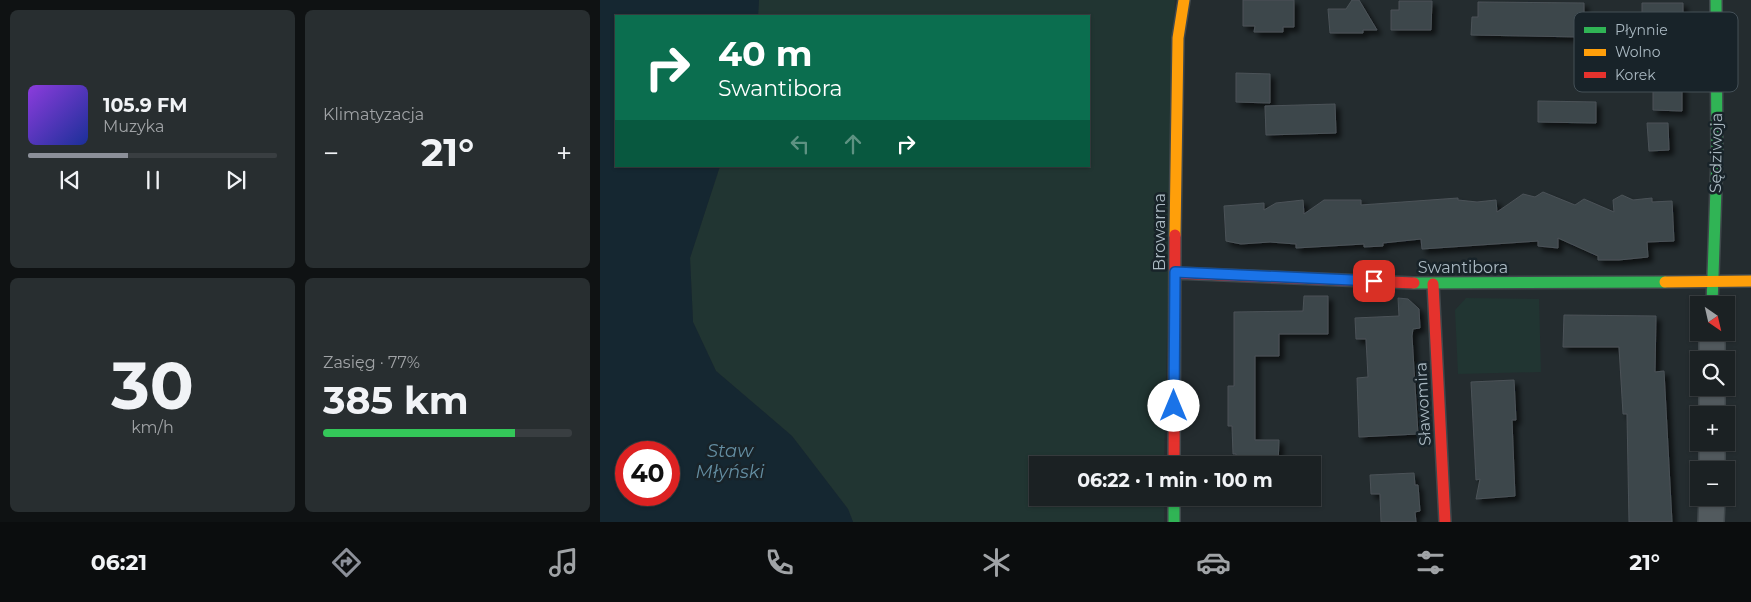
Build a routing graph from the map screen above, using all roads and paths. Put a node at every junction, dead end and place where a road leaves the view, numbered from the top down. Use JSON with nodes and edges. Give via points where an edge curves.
{"nodes":[{"id":1,"x":1184,"y":0,"type":"edge"},
{"id":2,"x":1717,"y":92,"type":"edge"},
{"id":3,"x":1175,"y":272,"type":"junction"},
{"id":4,"x":1751,"y":281,"type":"edge"},
{"id":5,"x":1712,"y":283,"type":"junction"},
{"id":6,"x":1433,"y":284,"type":"junction"},
{"id":7,"x":1712,"y":296,"type":"edge"},
{"id":8,"x":1174,"y":456,"type":"edge"},
{"id":9,"x":1174,"y":506,"type":"edge"},
{"id":10,"x":1712,"y":506,"type":"edge"},
{"id":11,"x":1174,"y":522,"type":"edge"},
{"id":12,"x":1445,"y":522,"type":"edge"},
{"id":13,"x":1711,"y":522,"type":"edge"}],
"edges":[{"from":1,"to":3,"type":"street","name":"Browarna","via":[[1176,67]]},
{"from":2,"to":5,"type":"street","name":"Sędziwoja"},
{"from":3,"to":6,"type":"street","name":"Swantibora"},
{"from":3,"to":8,"type":"street","name":"Browarna"},
{"from":4,"to":5,"type":"street","name":"Swantibora"},
{"from":5,"to":6,"type":"street","name":"Swantibora"},
{"from":5,"to":7,"type":"street","name":"Sędziwoja"},
{"from":6,"to":12,"type":"street","name":"Sławomira"},
{"from":9,"to":11,"type":"street"},
{"from":10,"to":13,"type":"street"}]}
